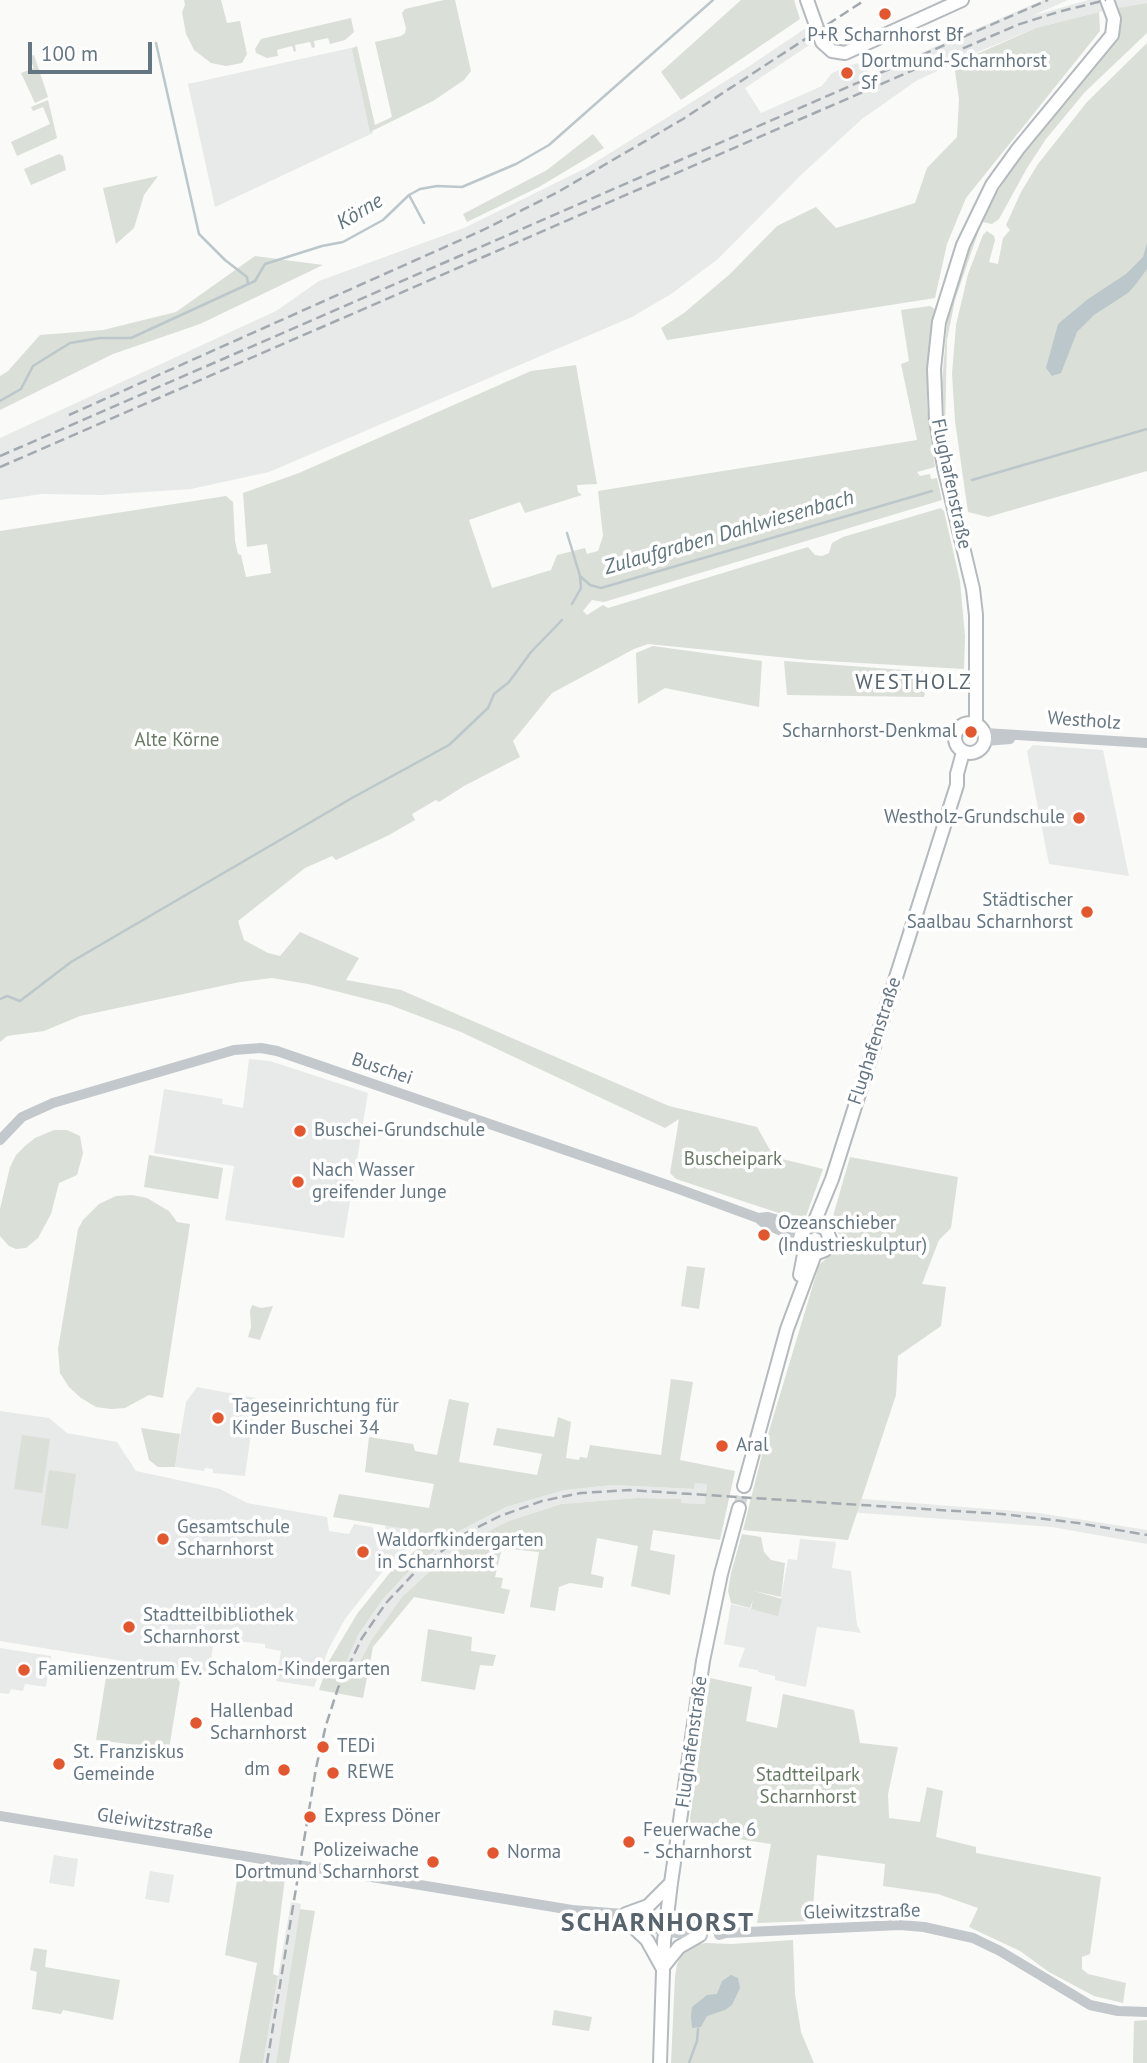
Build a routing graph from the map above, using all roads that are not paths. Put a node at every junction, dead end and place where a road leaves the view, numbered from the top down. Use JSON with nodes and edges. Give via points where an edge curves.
{"nodes":[{"id":1,"x":807,"y":0,"type":"edge"},
{"id":2,"x":962,"y":0,"type":"edge"},
{"id":3,"x":1109,"y":5,"type":"edge"},
{"id":4,"x":978,"y":730,"type":"junction"},
{"id":5,"x":1147,"y":743,"type":"edge"},
{"id":6,"x":968,"y":753,"type":"junction"},
{"id":7,"x":0,"y":1140,"type":"edge"},
{"id":8,"x":810,"y":1237,"type":"junction"},
{"id":9,"x":744,"y":1486,"type":"tunnel mouth"},
{"id":10,"x":738,"y":1508,"type":"tunnel mouth"},
{"id":11,"x":0,"y":1816,"type":"edge"},
{"id":12,"x":671,"y":1883,"type":"junction"},
{"id":13,"x":628,"y":1919,"type":"junction"},
{"id":14,"x":665,"y":1925,"type":"junction"},
{"id":15,"x":726,"y":1933,"type":"junction"},
{"id":16,"x":700,"y":1935,"type":"junction"},
{"id":17,"x":663,"y":1968,"type":"junction"},
{"id":18,"x":1147,"y":2012,"type":"edge"},
{"id":19,"x":660,"y":2063,"type":"edge"}],
"edges":[{"from":1,"to":2,"type":"main road","via":[[822,42],[832,51],[845,53]]},
{"from":3,"to":4,"type":"main road","name":"Flughafenstraße","via":[[1114,27],[1108,41],[1018,149],[982,203],[954,267],[939,322],[934,369],[936,420],[973,589]]},
{"from":4,"to":5,"type":"street","name":"Westholz","via":[[1014,738]]},
{"from":4,"to":6,"type":"main road","via":[[982,749]]},
{"from":4,"to":6,"type":"main road","name":"Flughafenstraße","via":[[959,727],[956,745]]},
{"from":6,"to":8,"type":"main road","name":"Flughafenstraße","via":[[957,775]]},
{"from":7,"to":8,"type":"street","name":"Buschei","via":[[22,1117],[53,1102],[234,1050],[261,1048],[758,1218],[768,1217]]},
{"from":8,"to":9,"type":"main road","name":"Flughafenstraße"},
{"from":10,"to":12,"type":"main road","name":"Flughafenstraße","via":[[703,1661]]},
{"from":11,"to":13,"type":"street","name":"Gleiwitzstraße","via":[[600,1918]]},
{"from":12,"to":13,"type":"main road"},
{"from":12,"to":14,"type":"main road","name":"Flughafenstraße"},
{"from":13,"to":14,"type":"street","name":"Gleiwitzstraße"},
{"from":13,"to":17,"type":"main road"},
{"from":14,"to":15,"type":"street","name":"Gleiwitzstraße"},
{"from":14,"to":16,"type":"street","name":"Gleiwitzstraße"},
{"from":14,"to":17,"type":"main road","name":"Flughafenstraße"},
{"from":15,"to":16,"type":"street","name":"Gleiwitzstraße"},
{"from":15,"to":18,"type":"street","name":"Gleiwitzstraße","via":[[924,1927],[973,1938],[1090,2004]]},
{"from":16,"to":17,"type":"main road","via":[[679,1947]]},
{"from":17,"to":19,"type":"main road","name":"Flughafenstraße"}]}
